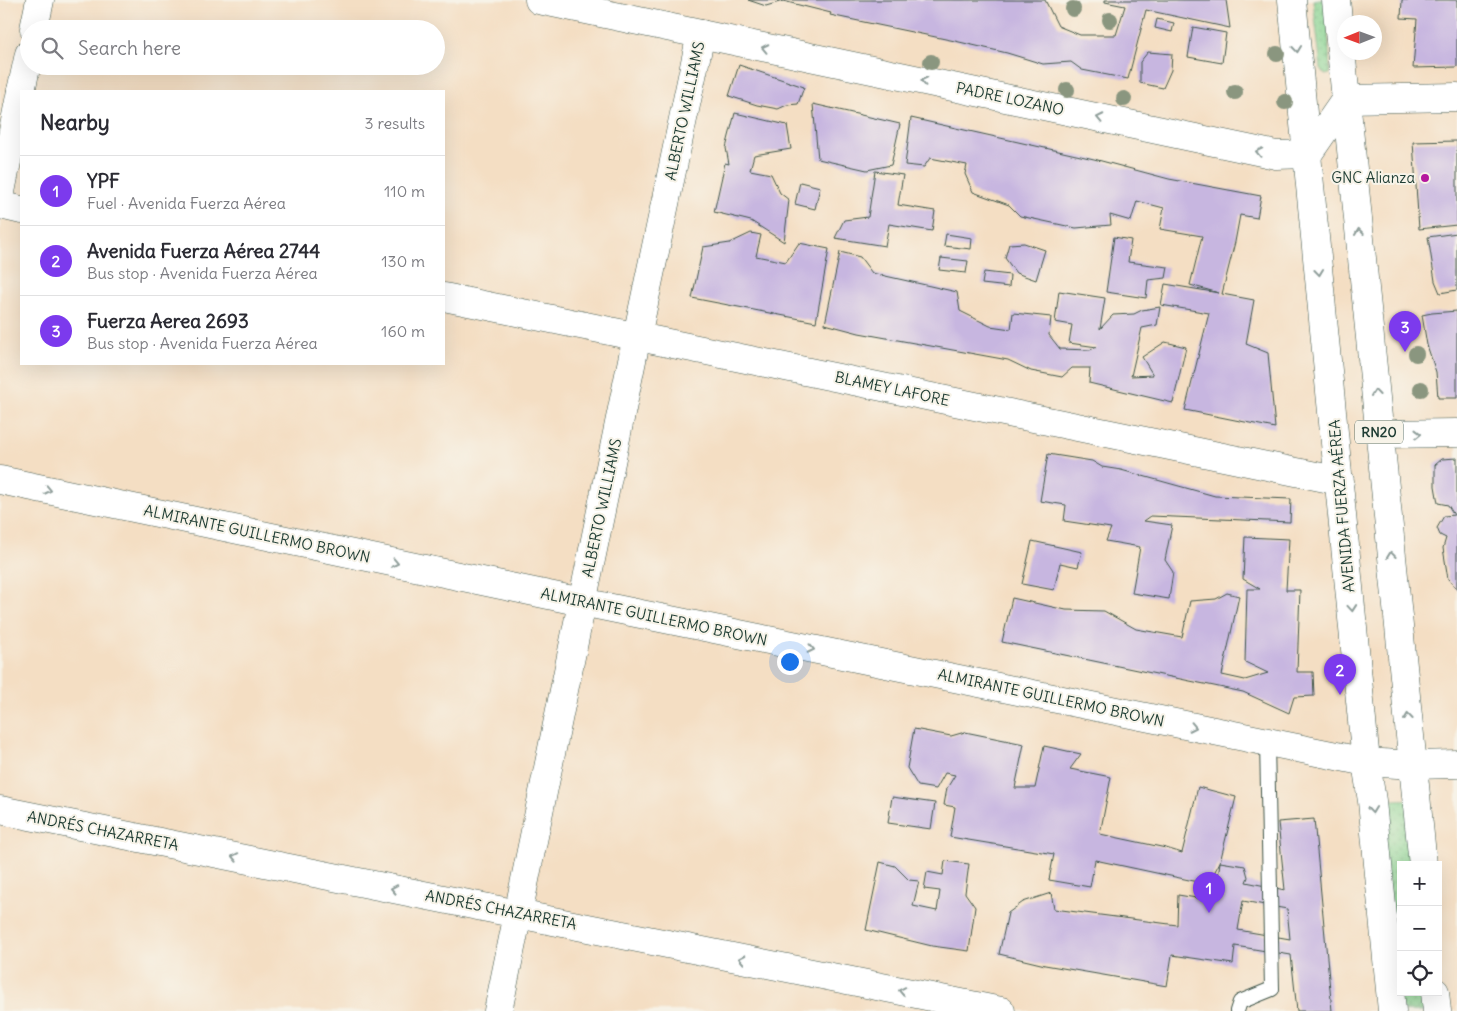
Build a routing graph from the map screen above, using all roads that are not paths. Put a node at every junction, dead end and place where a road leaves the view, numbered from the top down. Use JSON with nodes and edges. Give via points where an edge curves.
{"nodes":[{"id":1,"x":40,"y":0,"type":"edge"},
{"id":2,"x":539,"y":0,"type":"edge"},
{"id":3,"x":1292,"y":0,"type":"edge"},
{"id":4,"x":1336,"y":0,"type":"edge"},
{"id":5,"x":36,"y":20,"type":"edge"},
{"id":6,"x":701,"y":34,"type":"junction"},
{"id":7,"x":24,"y":75,"type":"edge"},
{"id":8,"x":21,"y":90,"type":"edge"},
{"id":9,"x":20,"y":96,"type":"edge"},
{"id":10,"x":1457,"y":97,"type":"edge"},
{"id":11,"x":1346,"y":100,"type":"junction"},
{"id":12,"x":1308,"y":154,"type":"junction"},
{"id":13,"x":0,"y":197,"type":"edge"},
{"id":14,"x":0,"y":205,"type":"edge"},
{"id":15,"x":20,"y":210,"type":"edge"},
{"id":16,"x":445,"y":297,"type":"edge"},
{"id":17,"x":637,"y":336,"type":"junction"},
{"id":18,"x":1457,"y":433,"type":"edge"},
{"id":19,"x":1379,"y":434,"type":"junction"},
{"id":20,"x":0,"y":480,"type":"edge"},
{"id":21,"x":1340,"y":481,"type":"junction"},
{"id":22,"x":582,"y":602,"type":"junction"},
{"id":23,"x":1267,"y":742,"type":"junction"},
{"id":24,"x":1366,"y":762,"type":"junction"},
{"id":25,"x":1457,"y":764,"type":"edge"},
{"id":26,"x":1413,"y":765,"type":"junction"},
{"id":27,"x":0,"y":810,"type":"edge"},
{"id":28,"x":1423,"y":861,"type":"edge"},
{"id":29,"x":518,"y":914,"type":"junction"},
{"id":30,"x":1435,"y":996,"type":"edge"},
{"id":31,"x":498,"y":1011,"type":"edge"},
{"id":32,"x":1001,"y":1011,"type":"edge"},
{"id":33,"x":1237,"y":1011,"type":"edge"},
{"id":34,"x":1392,"y":1011,"type":"edge"},
{"id":35,"x":1437,"y":1011,"type":"edge"}],
"edges":[{"from":1,"to":5,"type":"street"},
{"from":2,"to":6,"type":"street","name":"PADRE LOZANO"},
{"from":3,"to":12,"type":"street","name":"AVENIDA FUERZA AÉREA","number":"RN20","one_way":true},
{"from":4,"to":11,"type":"street","number":"RN20"},
{"from":12,"to":6,"type":"street","name":"PADRE LOZANO","one_way":true,"via":[[1276,155]]},
{"from":6,"to":17,"type":"street","name":"ALBERTO WILLIAMS"},
{"from":7,"to":8,"type":"street"},
{"from":9,"to":13,"type":"street"},
{"from":10,"to":11,"type":"street"},
{"from":11,"to":12,"type":"street"},
{"from":19,"to":11,"type":"street","number":"RN20","one_way":true},
{"from":12,"to":21,"type":"street","name":"AVENIDA FUERZA AÉREA","number":"RN20","one_way":true},
{"from":14,"to":15,"type":"street"},
{"from":16,"to":17,"type":"street","name":"BLAMEY LAFORE"},
{"from":17,"to":21,"type":"street","name":"BLAMEY LAFORE"},
{"from":17,"to":22,"type":"street","name":"ALBERTO WILLIAMS"},
{"from":19,"to":18,"type":"street","one_way":true},
{"from":26,"to":19,"type":"street","number":"RN20","one_way":true},
{"from":20,"to":22,"type":"street","name":"ALMIRANTE GUILLERMO BROWN","one_way":true},
{"from":21,"to":24,"type":"street","name":"AVENIDA FUERZA AÉREA","number":"RN20","one_way":true},
{"from":22,"to":23,"type":"street","name":"ALMIRANTE GUILLERMO BROWN","one_way":true},
{"from":22,"to":29,"type":"street","name":"ALBERTO WILLIAMS"},
{"from":23,"to":24,"type":"street","name":"ALMIRANTE GUILLERMO BROWN"},
{"from":23,"to":33,"type":"lane","via":[[1272,990],[1240,1002]]},
{"from":24,"to":26,"type":"street","name":"ALMIRANTE GUILLERMO BROWN"},
{"from":24,"to":34,"type":"street","name":"AVENIDA FUERZA AÉREA","number":"RN20","one_way":true},
{"from":25,"to":26,"type":"street","name":"ALMIRANTE GUILLERMO BROWN"},
{"from":26,"to":28,"type":"street","number":"RN20"},
{"from":29,"to":27,"type":"street","name":"ANDRÉS CHAZARRETA","one_way":true},
{"from":29,"to":31,"type":"street","name":"ALBERTO WILLIAMS"},
{"from":32,"to":29,"type":"street","name":"ANDRÉS CHAZARRETA","one_way":true},
{"from":30,"to":35,"type":"street"}]}
